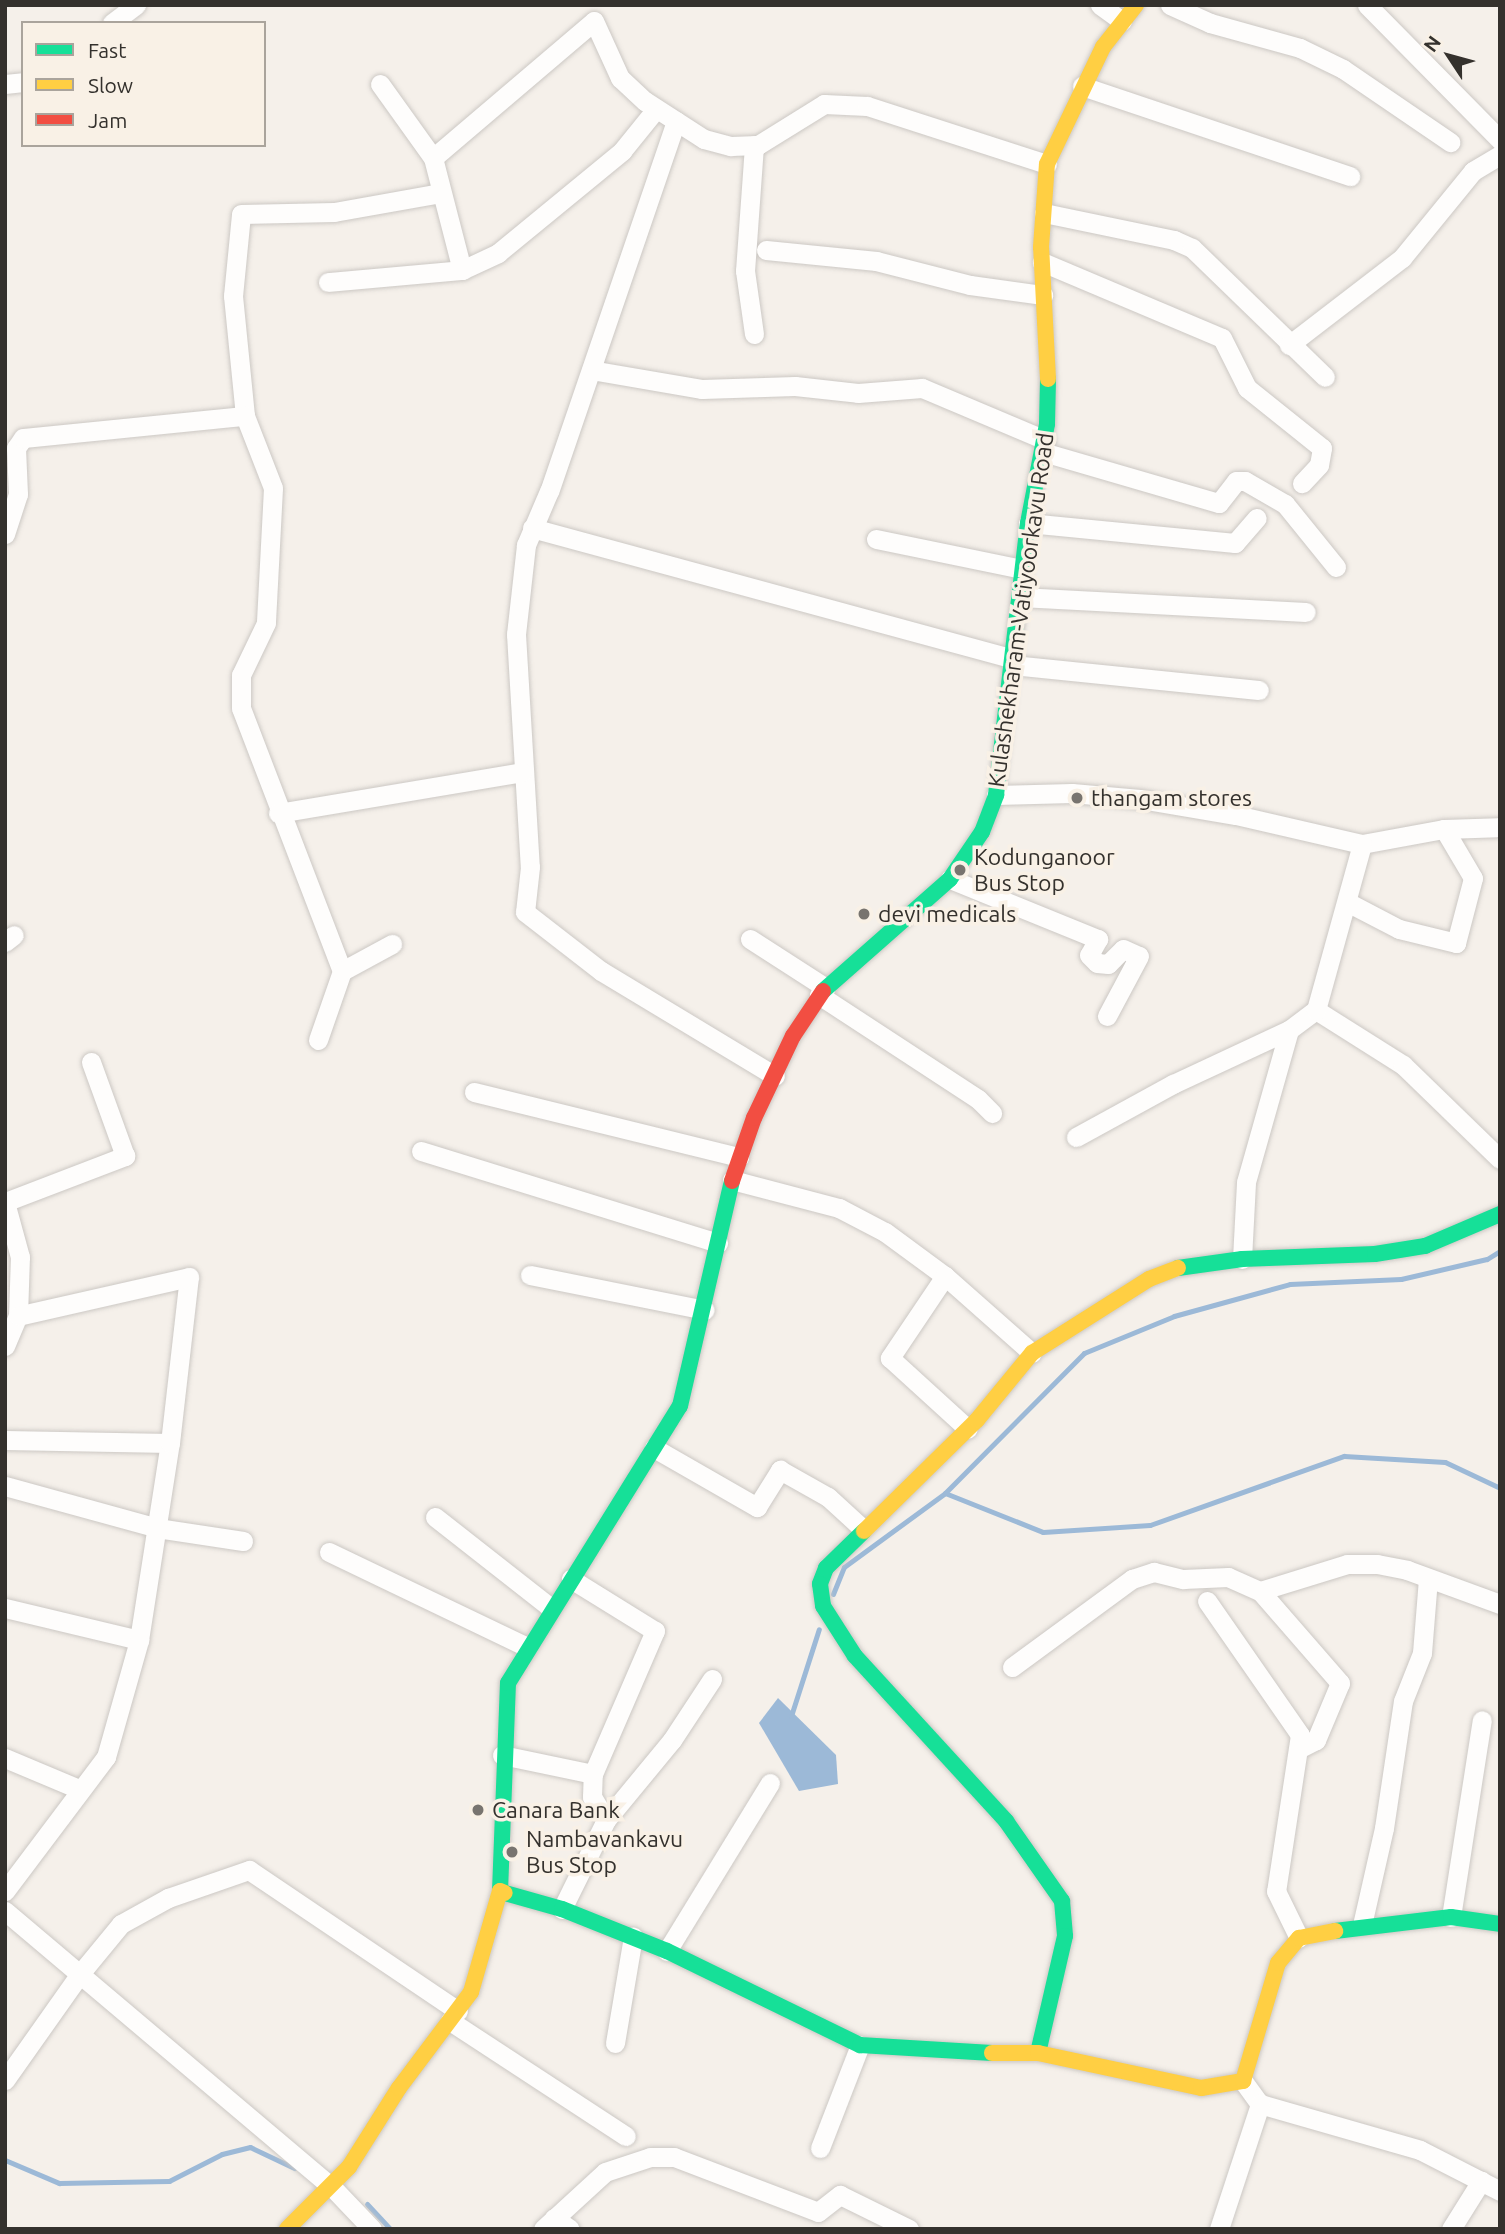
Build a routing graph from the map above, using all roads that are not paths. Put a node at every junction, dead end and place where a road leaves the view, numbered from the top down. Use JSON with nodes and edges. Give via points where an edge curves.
{"nodes":[{"id":1,"x":136,"y":5,"type":"edge"},
{"id":2,"x":1100,"y":5,"type":"edge"},
{"id":3,"x":1136,"y":5,"type":"edge"},
{"id":4,"x":1170,"y":5,"type":"edge"},
{"id":5,"x":1367,"y":5,"type":"edge"},
{"id":6,"x":595,"y":13,"type":"edge"},
{"id":7,"x":115,"y":21,"type":"edge"},
{"id":8,"x":1122,"y":21,"type":"junction"},
{"id":9,"x":380,"y":83,"type":"dead end"},
{"id":10,"x":1082,"y":86,"type":"junction"},
{"id":11,"x":656,"y":108,"type":"junction"},
{"id":12,"x":676,"y":121,"type":"junction"},
{"id":13,"x":1500,"y":140,"type":"edge"},
{"id":14,"x":1450,"y":142,"type":"dead end"},
{"id":15,"x":754,"y":145,"type":"junction"},
{"id":16,"x":1500,"y":155,"type":"edge"},
{"id":17,"x":433,"y":158,"type":"junction"},
{"id":18,"x":1047,"y":164,"type":"junction"},
{"id":19,"x":1350,"y":176,"type":"dead end"},
{"id":20,"x":440,"y":193,"type":"junction"},
{"id":21,"x":1044,"y":213,"type":"junction"},
{"id":22,"x":766,"y":250,"type":"dead end"},
{"id":23,"x":1042,"y":262,"type":"junction"},
{"id":24,"x":462,"y":270,"type":"junction"},
{"id":25,"x":328,"y":282,"type":"dead end"},
{"id":26,"x":1043,"y":295,"type":"junction"},
{"id":27,"x":754,"y":334,"type":"dead end"},
{"id":28,"x":1290,"y":345,"type":"junction"},
{"id":29,"x":591,"y":370,"type":"junction"},
{"id":30,"x":1325,"y":377,"type":"dead end"},
{"id":31,"x":245,"y":416,"type":"junction"},
{"id":32,"x":1044,"y":446,"type":"junction"},
{"id":33,"x":1302,"y":484,"type":"dead end"},
{"id":34,"x":1256,"y":518,"type":"dead end"},
{"id":35,"x":1028,"y":523,"type":"junction"},
{"id":36,"x":533,"y":528,"type":"junction"},
{"id":37,"x":5,"y":534,"type":"edge"},
{"id":38,"x":877,"y":539,"type":"dead end"},
{"id":39,"x":1336,"y":567,"type":"dead end"},
{"id":40,"x":1022,"y":569,"type":"junction"},
{"id":41,"x":1020,"y":597,"type":"junction"},
{"id":42,"x":1306,"y":612,"type":"dead end"},
{"id":43,"x":1013,"y":662,"type":"junction"},
{"id":44,"x":1259,"y":690,"type":"dead end"},
{"id":45,"x":522,"y":772,"type":"junction"},
{"id":46,"x":996,"y":795,"type":"junction"},
{"id":47,"x":278,"y":813,"type":"junction"},
{"id":48,"x":1500,"y":827,"type":"edge"},
{"id":49,"x":1444,"y":829,"type":"junction"},
{"id":50,"x":1362,"y":844,"type":"junction"},
{"id":51,"x":950,"y":878,"type":"junction"},
{"id":52,"x":1349,"y":903,"type":"junction"},
{"id":53,"x":750,"y":939,"type":"dead end"},
{"id":54,"x":392,"y":944,"type":"dead end"},
{"id":55,"x":342,"y":971,"type":"junction"},
{"id":56,"x":822,"y":992,"type":"junction"},
{"id":57,"x":1316,"y":1010,"type":"junction"},
{"id":58,"x":1107,"y":1016,"type":"dead end"},
{"id":59,"x":1289,"y":1030,"type":"junction"},
{"id":60,"x":318,"y":1040,"type":"dead end"},
{"id":61,"x":91,"y":1062,"type":"dead end"},
{"id":62,"x":775,"y":1076,"type":"junction"},
{"id":63,"x":474,"y":1092,"type":"dead end"},
{"id":64,"x":992,"y":1113,"type":"dead end"},
{"id":65,"x":1076,"y":1137,"type":"dead end"},
{"id":66,"x":421,"y":1151,"type":"dead end"},
{"id":67,"x":739,"y":1157,"type":"junction"},
{"id":68,"x":1500,"y":1159,"type":"edge"},
{"id":69,"x":732,"y":1180,"type":"junction"},
{"id":70,"x":1500,"y":1214,"type":"edge"},
{"id":71,"x":718,"y":1243,"type":"junction"},
{"id":72,"x":1242,"y":1259,"type":"junction"},
{"id":73,"x":530,"y":1275,"type":"dead end"},
{"id":74,"x":945,"y":1276,"type":"junction"},
{"id":75,"x":705,"y":1310,"type":"junction"},
{"id":76,"x":18,"y":1316,"type":"junction"},
{"id":77,"x":5,"y":1346,"type":"edge"},
{"id":78,"x":1032,"y":1353,"type":"junction"},
{"id":79,"x":968,"y":1429,"type":"junction"},
{"id":80,"x":5,"y":1440,"type":"edge"},
{"id":81,"x":170,"y":1443,"type":"junction"},
{"id":82,"x":654,"y":1448,"type":"junction"},
{"id":83,"x":5,"y":1486,"type":"edge"},
{"id":84,"x":435,"y":1517,"type":"dead end"},
{"id":85,"x":156,"y":1528,"type":"junction"},
{"id":86,"x":863,"y":1529,"type":"junction"},
{"id":87,"x":243,"y":1541,"type":"dead end"},
{"id":88,"x":329,"y":1552,"type":"dead end"},
{"id":89,"x":1428,"y":1578,"type":"junction"},
{"id":90,"x":571,"y":1579,"type":"junction"},
{"id":91,"x":1260,"y":1591,"type":"junction"},
{"id":92,"x":1208,"y":1601,"type":"dead end"},
{"id":93,"x":1500,"y":1604,"type":"edge"},
{"id":94,"x":5,"y":1608,"type":"edge"},
{"id":95,"x":551,"y":1608,"type":"junction"},
{"id":96,"x":139,"y":1640,"type":"junction"},
{"id":97,"x":527,"y":1647,"type":"junction"},
{"id":98,"x":1012,"y":1667,"type":"dead end"},
{"id":99,"x":712,"y":1679,"type":"dead end"},
{"id":100,"x":1482,"y":1720,"type":"dead end"},
{"id":101,"x":1298,"y":1749,"type":"junction"},
{"id":102,"x":502,"y":1755,"type":"junction"},
{"id":103,"x":5,"y":1758,"type":"edge"},
{"id":104,"x":593,"y":1773,"type":"junction"},
{"id":105,"x":770,"y":1783,"type":"dead end"},
{"id":106,"x":81,"y":1790,"type":"junction"},
{"id":107,"x":606,"y":1820,"type":"junction"},
{"id":108,"x":5,"y":1891,"type":"edge"},
{"id":109,"x":500,"y":1891,"type":"junction"},
{"id":110,"x":562,"y":1909,"type":"junction"},
{"id":111,"x":5,"y":1911,"type":"edge"},
{"id":112,"x":1451,"y":1917,"type":"junction"},
{"id":113,"x":1500,"y":1924,"type":"edge"},
{"id":114,"x":1362,"y":1925,"type":"junction"},
{"id":115,"x":633,"y":1937,"type":"junction"},
{"id":116,"x":1299,"y":1938,"type":"junction"},
{"id":117,"x":667,"y":1951,"type":"junction"},
{"id":118,"x":79,"y":1975,"type":"junction"},
{"id":119,"x":454,"y":2016,"type":"junction"},
{"id":120,"x":615,"y":2043,"type":"dead end"},
{"id":121,"x":860,"y":2045,"type":"junction"},
{"id":122,"x":1038,"y":2053,"type":"junction"},
{"id":123,"x":5,"y":2080,"type":"edge"},
{"id":124,"x":1242,"y":2081,"type":"junction"},
{"id":125,"x":1260,"y":2104,"type":"junction"},
{"id":126,"x":626,"y":2136,"type":"dead end"},
{"id":127,"x":820,"y":2148,"type":"dead end"},
{"id":128,"x":1481,"y":2180,"type":"junction"},
{"id":129,"x":332,"y":2187,"type":"junction"},
{"id":130,"x":1500,"y":2191,"type":"edge"},
{"id":131,"x":556,"y":2225,"type":"edge"},
{"id":132,"x":287,"y":2229,"type":"edge"},
{"id":133,"x":372,"y":2229,"type":"edge"},
{"id":134,"x":909,"y":2229,"type":"edge"},
{"id":135,"x":1219,"y":2229,"type":"edge"},
{"id":136,"x":1451,"y":2229,"type":"edge"}],
"edges":[{"from":1,"to":7,"type":"street"},
{"from":2,"to":8,"type":"street"},
{"from":3,"to":8,"type":"street","name":"Kulashekharam-Vatiyoorkavu Road"},
{"from":4,"to":14,"type":"street","via":[[1210,23],[1300,48],[1343,69]]},
{"from":5,"to":13,"type":"street"},
{"from":6,"to":11,"type":"street","via":[[620,78]]},
{"from":6,"to":17,"type":"street"},
{"from":8,"to":10,"type":"street","name":"Kulashekharam-Vatiyoorkavu Road"},
{"from":9,"to":17,"type":"street"},
{"from":10,"to":18,"type":"street","name":"Kulashekharam-Vatiyoorkavu Road"},
{"from":10,"to":19,"type":"street"},
{"from":11,"to":12,"type":"street"},
{"from":11,"to":24,"type":"street","via":[[622,151],[498,253]]},
{"from":12,"to":15,"type":"street","via":[[704,139],[731,146]]},
{"from":12,"to":29,"type":"street"},
{"from":15,"to":18,"type":"street","via":[[824,104],[867,106]]},
{"from":15,"to":27,"type":"street","via":[[745,271]]},
{"from":16,"to":28,"type":"street","via":[[1473,170],[1402,258]]},
{"from":17,"to":20,"type":"street"},
{"from":18,"to":21,"type":"street","name":"Kulashekharam-Vatiyoorkavu Road"},
{"from":20,"to":24,"type":"street"},
{"from":20,"to":31,"type":"street","via":[[334,212],[241,214],[233,296]]},
{"from":21,"to":23,"type":"street","name":"Kulashekharam-Vatiyoorkavu Road"},
{"from":21,"to":28,"type":"street","via":[[1174,240],[1192,248]]},
{"from":22,"to":26,"type":"street","via":[[876,261],[970,285]]},
{"from":23,"to":26,"type":"street","name":"Kulashekharam-Vatiyoorkavu Road"},
{"from":23,"to":33,"type":"street","via":[[1222,338],[1247,388],[1322,448],[1319,465]]},
{"from":24,"to":25,"type":"street"},
{"from":26,"to":32,"type":"street","name":"Kulashekharam-Vatiyoorkavu Road","via":[[1049,359]]},
{"from":28,"to":30,"type":"street"},
{"from":29,"to":32,"type":"street","via":[[702,389],[795,386],[858,393],[922,388]]},
{"from":29,"to":36,"type":"street"},
{"from":31,"to":37,"type":"street","via":[[23,438],[16,448],[18,494]]},
{"from":31,"to":47,"type":"street","via":[[273,488],[266,623],[241,675],[241,708]]},
{"from":32,"to":35,"type":"street","name":"Kulashekharam-Vatiyoorkavu Road"},
{"from":32,"to":39,"type":"street","via":[[1219,503],[1236,481],[1245,481],[1285,504]]},
{"from":34,"to":35,"type":"street","via":[[1235,542]]},
{"from":35,"to":40,"type":"street","name":"Kulashekharam-Vatiyoorkavu Road"},
{"from":36,"to":43,"type":"street"},
{"from":36,"to":45,"type":"street","via":[[526,545],[516,634]]},
{"from":38,"to":40,"type":"street"},
{"from":40,"to":41,"type":"street","name":"Kulashekharam-Vatiyoorkavu Road"},
{"from":41,"to":42,"type":"street"},
{"from":41,"to":43,"type":"street","name":"Kulashekharam-Vatiyoorkavu Road"},
{"from":43,"to":44,"type":"street"},
{"from":43,"to":46,"type":"street","name":"Kulashekharam-Vatiyoorkavu Road"},
{"from":45,"to":47,"type":"street"},
{"from":45,"to":62,"type":"street","via":[[530,867],[524,912],[601,971]]},
{"from":46,"to":50,"type":"street","via":[[1072,793],[1140,799]]},
{"from":46,"to":51,"type":"street","name":"Kulashekharam-Vatiyoorkavu Road","via":[[982,832]]},
{"from":47,"to":55,"type":"street"},
{"from":48,"to":49,"type":"street"},
{"from":49,"to":50,"type":"street"},
{"from":49,"to":52,"type":"street","via":[[1473,878],[1456,943],[1399,929]]},
{"from":50,"to":52,"type":"street"},
{"from":51,"to":56,"type":"street","name":"Kulashekharam-Vatiyoorkavu Road"},
{"from":51,"to":58,"type":"street","via":[[1098,939],[1089,956],[1097,964],[1108,964],[1122,949],[1139,956]]},
{"from":52,"to":57,"type":"street"},
{"from":53,"to":56,"type":"street"},
{"from":54,"to":55,"type":"street"},
{"from":55,"to":60,"type":"street"},
{"from":56,"to":62,"type":"street","name":"Kulashekharam-Vatiyoorkavu Road"},
{"from":56,"to":64,"type":"street"},
{"from":57,"to":59,"type":"street"},
{"from":57,"to":68,"type":"street","via":[[1403,1065]]},
{"from":59,"to":65,"type":"street","via":[[1173,1084]]},
{"from":59,"to":72,"type":"street","via":[[1246,1182]]},
{"from":61,"to":76,"type":"street","via":[[125,1156],[5,1202],[20,1257]]},
{"from":62,"to":67,"type":"street","name":"Kulashekharam-Vatiyoorkavu Road"},
{"from":63,"to":67,"type":"street"},
{"from":66,"to":71,"type":"street"},
{"from":67,"to":69,"type":"street","name":"Kulashekharam-Vatiyoorkavu Road"},
{"from":69,"to":71,"type":"street","name":"Kulashekharam-Vatiyoorkavu Road"},
{"from":69,"to":74,"type":"street","via":[[839,1208],[885,1231]]},
{"from":70,"to":72,"type":"street","via":[[1425,1246],[1375,1254]]},
{"from":71,"to":75,"type":"street","name":"Kulashekharam-Vatiyoorkavu Road"},
{"from":72,"to":78,"type":"street","via":[[1162,1273]]},
{"from":73,"to":75,"type":"street"},
{"from":74,"to":78,"type":"street"},
{"from":74,"to":79,"type":"street","via":[[890,1358]]},
{"from":75,"to":82,"type":"street","name":"Kulashekharam-Vatiyoorkavu Road","via":[[680,1406]]},
{"from":76,"to":77,"type":"street"},
{"from":76,"to":81,"type":"street","via":[[189,1277]]},
{"from":78,"to":79,"type":"street"},
{"from":79,"to":86,"type":"street"},
{"from":80,"to":81,"type":"street"},
{"from":81,"to":85,"type":"street"},
{"from":82,"to":86,"type":"street","via":[[757,1507],[780,1470],[828,1497]]},
{"from":82,"to":90,"type":"street","name":"Kulashekharam-Vatiyoorkavu Road"},
{"from":83,"to":85,"type":"street"},
{"from":84,"to":95,"type":"street"},
{"from":85,"to":87,"type":"street"},
{"from":85,"to":96,"type":"street"},
{"from":86,"to":122,"type":"street","via":[[825,1568],[820,1584],[826,1614],[855,1656],[1006,1821],[1062,1901],[1065,1936]]},
{"from":88,"to":97,"type":"street"},
{"from":89,"to":91,"type":"street","via":[[1377,1564],[1347,1563]]},
{"from":89,"to":93,"type":"street"},
{"from":89,"to":114,"type":"street","via":[[1422,1653],[1403,1701],[1384,1828]]},
{"from":90,"to":95,"type":"street","name":"Kulashekharam-Vatiyoorkavu Road"},
{"from":90,"to":104,"type":"street","via":[[655,1631]]},
{"from":91,"to":98,"type":"street","via":[[1222,1576],[1183,1579],[1142,1574]]},
{"from":91,"to":101,"type":"street","via":[[1340,1683],[1317,1740]]},
{"from":92,"to":101,"type":"street","via":[[1300,1735]]},
{"from":94,"to":96,"type":"street"},
{"from":95,"to":97,"type":"street","name":"Kulashekharam-Vatiyoorkavu Road"},
{"from":96,"to":106,"type":"street","via":[[106,1757]]},
{"from":97,"to":102,"type":"street","name":"Kulashekharam-Vatiyoorkavu Road","via":[[504,1701]]},
{"from":99,"to":107,"type":"street","via":[[672,1740]]},
{"from":100,"to":112,"type":"street"},
{"from":101,"to":116,"type":"street","via":[[1276,1891]]},
{"from":102,"to":104,"type":"street"},
{"from":102,"to":109,"type":"street","name":"Kulashekharam-Vatiyoorkavu Road","via":[[505,1845]]},
{"from":103,"to":106,"type":"street"},
{"from":104,"to":107,"type":"street","via":[[592,1797]]},
{"from":105,"to":117,"type":"street"},
{"from":106,"to":108,"type":"street"},
{"from":107,"to":110,"type":"street"},
{"from":109,"to":110,"type":"street"},
{"from":109,"to":119,"type":"street","name":"Kulashekharam-Vatiyoorkavu Road","via":[[480,1969]]},
{"from":110,"to":115,"type":"street"},
{"from":111,"to":118,"type":"street"},
{"from":112,"to":113,"type":"street"},
{"from":112,"to":114,"type":"street"},
{"from":114,"to":116,"type":"street"},
{"from":115,"to":117,"type":"street"},
{"from":115,"to":120,"type":"street"},
{"from":116,"to":124,"type":"street","via":[[1278,1963]]},
{"from":117,"to":121,"type":"street"},
{"from":118,"to":119,"type":"street","via":[[121,1924],[167,1898],[248,1870]]},
{"from":118,"to":123,"type":"street"},
{"from":118,"to":129,"type":"street"},
{"from":119,"to":126,"type":"street"},
{"from":119,"to":129,"type":"street","name":"Kulashekharam-Vatiyoorkavu Road"},
{"from":121,"to":122,"type":"street","via":[[934,2052]]},
{"from":121,"to":127,"type":"street"},
{"from":122,"to":124,"type":"street","via":[[1201,2088]]},
{"from":124,"to":125,"type":"street"},
{"from":125,"to":128,"type":"street","via":[[1420,2150]]},
{"from":125,"to":135,"type":"street"},
{"from":128,"to":130,"type":"street"},
{"from":128,"to":136,"type":"street"},
{"from":129,"to":132,"type":"street","name":"Kulashekharam-Vatiyoorkavu Road"},
{"from":129,"to":133,"type":"street"},
{"from":131,"to":134,"type":"street","via":[[605,2172],[650,2157],[674,2157],[818,2212],[840,2195]]}]}
